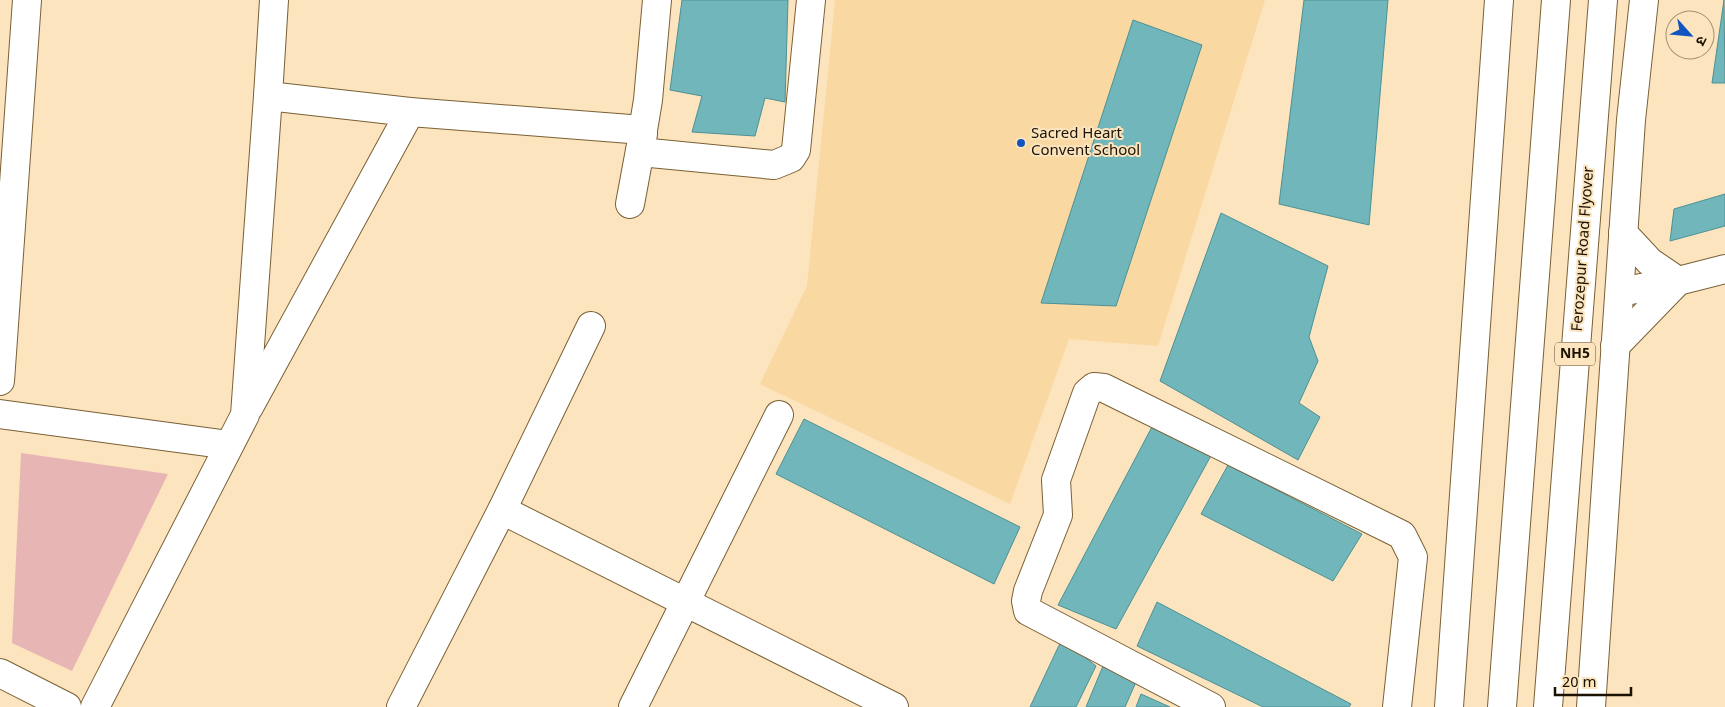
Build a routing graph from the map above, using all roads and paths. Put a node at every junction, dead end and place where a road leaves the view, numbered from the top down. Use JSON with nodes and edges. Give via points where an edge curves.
{"nodes":[{"id":1,"x":27,"y":0,"type":"edge"},
{"id":2,"x":274,"y":0,"type":"edge"},
{"id":3,"x":657,"y":0,"type":"edge"},
{"id":4,"x":811,"y":0,"type":"edge"},
{"id":5,"x":1498,"y":0,"type":"edge"},
{"id":6,"x":1556,"y":0,"type":"edge"},
{"id":7,"x":1603,"y":0,"type":"edge"},
{"id":8,"x":1644,"y":0,"type":"edge"},
{"id":9,"x":268,"y":96,"type":"junction"},
{"id":10,"x":410,"y":112,"type":"junction"},
{"id":11,"x":642,"y":141,"type":"junction"},
{"id":12,"x":630,"y":204,"type":"dead end"},
{"id":13,"x":1623,"y":233,"type":"junction"},
{"id":14,"x":1725,"y":269,"type":"edge"},
{"id":15,"x":1678,"y":281,"type":"junction"},
{"id":16,"x":1620,"y":292,"type":"junction"},
{"id":17,"x":591,"y":326,"type":"dead end"},
{"id":18,"x":1615,"y":346,"type":"junction"},
{"id":19,"x":0,"y":381,"type":"edge"},
{"id":20,"x":0,"y":414,"type":"edge"},
{"id":21,"x":245,"y":415,"type":"junction"},
{"id":22,"x":780,"y":415,"type":"dead end"},
{"id":23,"x":229,"y":445,"type":"junction"},
{"id":24,"x":502,"y":510,"type":"junction"},
{"id":25,"x":686,"y":601,"type":"junction"},
{"id":26,"x":0,"y":673,"type":"edge"},
{"id":27,"x":67,"y":707,"type":"edge"},
{"id":28,"x":95,"y":707,"type":"edge"},
{"id":29,"x":401,"y":707,"type":"edge"},
{"id":30,"x":633,"y":707,"type":"edge"},
{"id":31,"x":894,"y":707,"type":"edge"},
{"id":32,"x":1211,"y":707,"type":"edge"},
{"id":33,"x":1397,"y":707,"type":"edge"},
{"id":34,"x":1449,"y":707,"type":"edge"},
{"id":35,"x":1502,"y":707,"type":"edge"},
{"id":36,"x":1548,"y":707,"type":"edge"},
{"id":37,"x":1591,"y":707,"type":"edge"}],
"edges":[{"from":1,"to":19,"type":"main road"},
{"from":2,"to":9,"type":"main road"},
{"from":3,"to":11,"type":"main road"},
{"from":4,"to":11,"type":"main road","via":[[796,150],[791,158],[774,165]]},
{"from":5,"to":34,"type":"main road"},
{"from":6,"to":35,"type":"main road"},
{"from":7,"to":36,"type":"main road","name":"Ferozepur Road Flyover","number":"NH5"},
{"from":8,"to":13,"type":"main road"},
{"from":9,"to":10,"type":"main road"},
{"from":9,"to":21,"type":"main road"},
{"from":10,"to":11,"type":"main road"},
{"from":10,"to":21,"type":"main road"},
{"from":11,"to":12,"type":"main road"},
{"from":13,"to":15,"type":"main road","via":[[1650,262]]},
{"from":13,"to":16,"type":"main road"},
{"from":14,"to":15,"type":"main road"},
{"from":15,"to":16,"type":"main road"},
{"from":15,"to":18,"type":"main road"},
{"from":16,"to":18,"type":"main road"},
{"from":17,"to":24,"type":"main road"},
{"from":18,"to":37,"type":"main road"},
{"from":20,"to":23,"type":"main road"},
{"from":21,"to":23,"type":"main road"},
{"from":22,"to":25,"type":"main road"},
{"from":23,"to":28,"type":"main road"},
{"from":24,"to":25,"type":"main road"},
{"from":24,"to":29,"type":"main road"},
{"from":25,"to":30,"type":"main road"},
{"from":25,"to":31,"type":"main road"},
{"from":26,"to":27,"type":"main road"},
{"from":32,"to":33,"type":"main road","via":[[1028,612],[1026,607],[1028,591],[1058,515],[1056,480],[1087,392],[1094,387],[1104,388],[1402,535],[1413,557]]}]}
